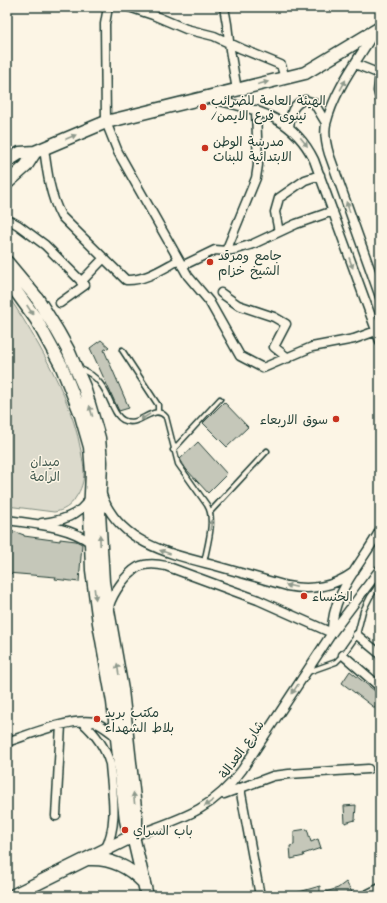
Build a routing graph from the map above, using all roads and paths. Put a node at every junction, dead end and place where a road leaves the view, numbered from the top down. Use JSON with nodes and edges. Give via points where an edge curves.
{"nodes":[{"id":1,"x":108,"y":7,"type":"edge"},
{"id":2,"x":129,"y":7,"type":"edge"},
{"id":3,"x":224,"y":7,"type":"edge"},
{"id":4,"x":377,"y":30,"type":"edge"},
{"id":5,"x":230,"y":44,"type":"junction"},
{"id":6,"x":355,"y":64,"type":"junction"},
{"id":7,"x":380,"y":73,"type":"edge"},
{"id":8,"x":285,"y":78,"type":"junction"},
{"id":9,"x":237,"y":90,"type":"junction"},
{"id":10,"x":207,"y":98,"type":"junction"},
{"id":11,"x":380,"y":99,"type":"edge"},
{"id":12,"x":256,"y":110,"type":"junction"},
{"id":13,"x":106,"y":122,"type":"junction"},
{"id":14,"x":326,"y":124,"type":"junction"},
{"id":15,"x":289,"y":127,"type":"junction"},
{"id":16,"x":40,"y":150,"type":"junction"},
{"id":17,"x":8,"y":159,"type":"edge"},
{"id":18,"x":320,"y":175,"type":"junction"},
{"id":19,"x":7,"y":183,"type":"edge"},
{"id":20,"x":333,"y":211,"type":"junction"},
{"id":21,"x":7,"y":219,"type":"edge"},
{"id":22,"x":278,"y":232,"type":"junction"},
{"id":23,"x":226,"y":250,"type":"junction"},
{"id":24,"x":104,"y":258,"type":"junction"},
{"id":25,"x":7,"y":262,"type":"edge"},
{"id":26,"x":181,"y":263,"type":"junction"},
{"id":27,"x":7,"y":279,"type":"edge"},
{"id":28,"x":82,"y":282,"type":"junction"},
{"id":29,"x":221,"y":293,"type":"dead end"},
{"id":30,"x":380,"y":297,"type":"edge"},
{"id":31,"x":60,"y":303,"type":"dead end"},
{"id":32,"x":376,"y":331,"type":"junction"},
{"id":33,"x":380,"y":341,"type":"edge"},
{"id":34,"x":122,"y":350,"type":"dead end"},
{"id":35,"x":288,"y":358,"type":"junction"},
{"id":36,"x":76,"y":368,"type":"junction"},
{"id":37,"x":220,"y":399,"type":"dead end"},
{"id":38,"x":158,"y":412,"type":"junction"},
{"id":39,"x":173,"y":450,"type":"junction"},
{"id":40,"x":267,"y":451,"type":"dead end"},
{"id":41,"x":101,"y":486,"type":"junction"},
{"id":42,"x":91,"y":496,"type":"junction"},
{"id":43,"x":211,"y":511,"type":"junction"},
{"id":44,"x":7,"y":520,"type":"edge"},
{"id":45,"x":30,"y":523,"type":"junction"},
{"id":46,"x":380,"y":530,"type":"edge"},
{"id":47,"x":91,"y":543,"type":"junction"},
{"id":48,"x":204,"y":563,"type":"junction"},
{"id":49,"x":380,"y":569,"type":"edge"},
{"id":50,"x":354,"y":572,"type":"junction"},
{"id":51,"x":380,"y":583,"type":"edge"},
{"id":52,"x":108,"y":617,"type":"junction"},
{"id":53,"x":332,"y":633,"type":"junction"},
{"id":54,"x":357,"y":635,"type":"junction"},
{"id":55,"x":380,"y":654,"type":"edge"},
{"id":56,"x":343,"y":655,"type":"junction"},
{"id":57,"x":306,"y":673,"type":"junction"},
{"id":58,"x":380,"y":687,"type":"edge"},
{"id":59,"x":82,"y":722,"type":"junction"},
{"id":60,"x":61,"y":725,"type":"junction"},
{"id":61,"x":117,"y":737,"type":"junction"},
{"id":62,"x":7,"y":742,"type":"edge"},
{"id":63,"x":368,"y":769,"type":"dead end"},
{"id":64,"x":240,"y":788,"type":"junction"},
{"id":65,"x":220,"y":795,"type":"junction"},
{"id":66,"x":56,"y":816,"type":"dead end"},
{"id":67,"x":133,"y":836,"type":"junction"},
{"id":68,"x":105,"y":850,"type":"junction"},
{"id":69,"x":87,"y":859,"type":"junction"},
{"id":70,"x":143,"y":882,"type":"junction"},
{"id":71,"x":380,"y":888,"type":"edge"},
{"id":72,"x":31,"y":891,"type":"edge"},
{"id":73,"x":12,"y":896,"type":"edge"},
{"id":74,"x":147,"y":896,"type":"edge"},
{"id":75,"x":260,"y":896,"type":"edge"},
{"id":76,"x":364,"y":896,"type":"edge"}],
"edges":[{"from":1,"to":13,"type":"street","via":[[105,24]]},
{"from":2,"to":5,"type":"street","via":[[186,30],[214,36]]},
{"from":3,"to":5,"type":"street"},
{"from":4,"to":6,"type":"street"},
{"from":4,"to":8,"type":"main road","via":[[305,73]]},
{"from":5,"to":8,"type":"street","via":[[282,65]]},
{"from":5,"to":9,"type":"street"},
{"from":6,"to":7,"type":"street"},
{"from":14,"to":6,"type":"street","one_way":true},
{"from":7,"to":11,"type":"street"},
{"from":9,"to":8,"type":"main road","one_way":true},
{"from":9,"to":10,"type":"main road"},
{"from":10,"to":12,"type":"street"},
{"from":10,"to":13,"type":"main road"},
{"from":12,"to":15,"type":"street"},
{"from":12,"to":23,"type":"street","via":[[256,178]]},
{"from":16,"to":13,"type":"main road","one_way":true},
{"from":13,"to":26,"type":"street","via":[[118,152]]},
{"from":14,"to":15,"type":"street","via":[[314,103],[305,100],[293,108]]},
{"from":30,"to":14,"type":"street","one_way":true,"via":[[329,154]]},
{"from":15,"to":18,"type":"street","one_way":true,"via":[[307,146]]},
{"from":16,"to":17,"type":"main road","via":[[20,153]]},
{"from":16,"to":19,"type":"main road"},
{"from":16,"to":24,"type":"street","via":[[55,206],[61,216]]},
{"from":18,"to":20,"type":"street"},
{"from":18,"to":22,"type":"street","via":[[305,180],[278,198],[275,212]]},
{"from":20,"to":22,"type":"street"},
{"from":20,"to":32,"type":"street","one_way":true},
{"from":21,"to":28,"type":"street","via":[[45,245]]},
{"from":22,"to":23,"type":"street","via":[[253,244]]},
{"from":23,"to":26,"type":"street","via":[[215,250]]},
{"from":24,"to":26,"type":"street","via":[[126,280],[134,281]]},
{"from":24,"to":28,"type":"street"},
{"from":25,"to":36,"type":"main road","via":[[48,315]]},
{"from":26,"to":35,"type":"street","via":[[188,276],[209,301],[240,356],[263,368]]},
{"from":27,"to":42,"type":"main road","one_way":true,"via":[[42,329],[74,395],[90,447]]},
{"from":28,"to":31,"type":"street","via":[[85,286]]},
{"from":29,"to":35,"type":"street","via":[[238,305],[274,317],[286,324],[274,346]]},
{"from":32,"to":33,"type":"street"},
{"from":32,"to":35,"type":"street","via":[[354,339],[312,347]]},
{"from":34,"to":38,"type":"lane","via":[[157,403]]},
{"from":38,"to":36,"type":"lane","one_way":true,"via":[[138,422],[124,420],[117,414],[99,381],[89,373]]},
{"from":41,"to":36,"type":"main road","one_way":true,"via":[[99,438]]},
{"from":37,"to":39,"type":"lane"},
{"from":38,"to":39,"type":"lane","via":[[167,420]]},
{"from":39,"to":43,"type":"lane","via":[[181,471]]},
{"from":40,"to":43,"type":"lane"},
{"from":48,"to":41,"type":"street","one_way":true,"via":[[159,550],[138,539],[112,514],[102,496]]},
{"from":52,"to":41,"type":"main road","one_way":true,"via":[[101,557]]},
{"from":42,"to":45,"type":"street","via":[[86,505],[72,515],[53,522]]},
{"from":42,"to":47,"type":"main road"},
{"from":48,"to":43,"type":"lane","one_way":true,"via":[[212,520]]},
{"from":44,"to":45,"type":"street"},
{"from":45,"to":47,"type":"street","via":[[76,534]]},
{"from":46,"to":50,"type":"street"},
{"from":47,"to":61,"type":"main road","one_way":true,"via":[[95,597]]},
{"from":50,"to":48,"type":"street","one_way":true,"via":[[331,585],[304,589]]},
{"from":49,"to":53,"type":"street","name":"شارع العدالة"},
{"from":50,"to":53,"type":"street","via":[[336,604],[332,618]]},
{"from":51,"to":54,"type":"lane","via":[[363,611]]},
{"from":52,"to":53,"type":"street","via":[[111,599],[123,582],[138,567],[157,564],[238,592]]},
{"from":67,"to":52,"type":"main road","one_way":true,"via":[[136,817],[126,725]]},
{"from":53,"to":57,"type":"street","name":"شارع العدالة"},
{"from":54,"to":55,"type":"street"},
{"from":54,"to":56,"type":"lane"},
{"from":56,"to":57,"type":"lane","via":[[336,662]]},
{"from":56,"to":58,"type":"street"},
{"from":57,"to":65,"type":"street","name":"شارع العدالة","one_way":true,"via":[[242,770]]},
{"from":59,"to":60,"type":"street"},
{"from":59,"to":61,"type":"street","via":[[98,724]]},
{"from":59,"to":68,"type":"street","via":[[100,740],[110,764],[114,824]]},
{"from":60,"to":62,"type":"street"},
{"from":60,"to":66,"type":"street"},
{"from":61,"to":67,"type":"main road","via":[[126,820]]},
{"from":63,"to":64,"type":"street","via":[[273,776]]},
{"from":64,"to":65,"type":"street"},
{"from":64,"to":75,"type":"street"},
{"from":65,"to":67,"type":"street","name":"شارع العدالة","one_way":true,"via":[[193,813]]},
{"from":67,"to":68,"type":"main road"},
{"from":67,"to":70,"type":"main road"},
{"from":68,"to":69,"type":"main road"},
{"from":69,"to":70,"type":"main road","via":[[103,859],[118,864],[132,871]]},
{"from":69,"to":72,"type":"main road"},
{"from":70,"to":74,"type":"main road"},
{"from":71,"to":76,"type":"street"},
{"from":72,"to":73,"type":"main road"}]}
